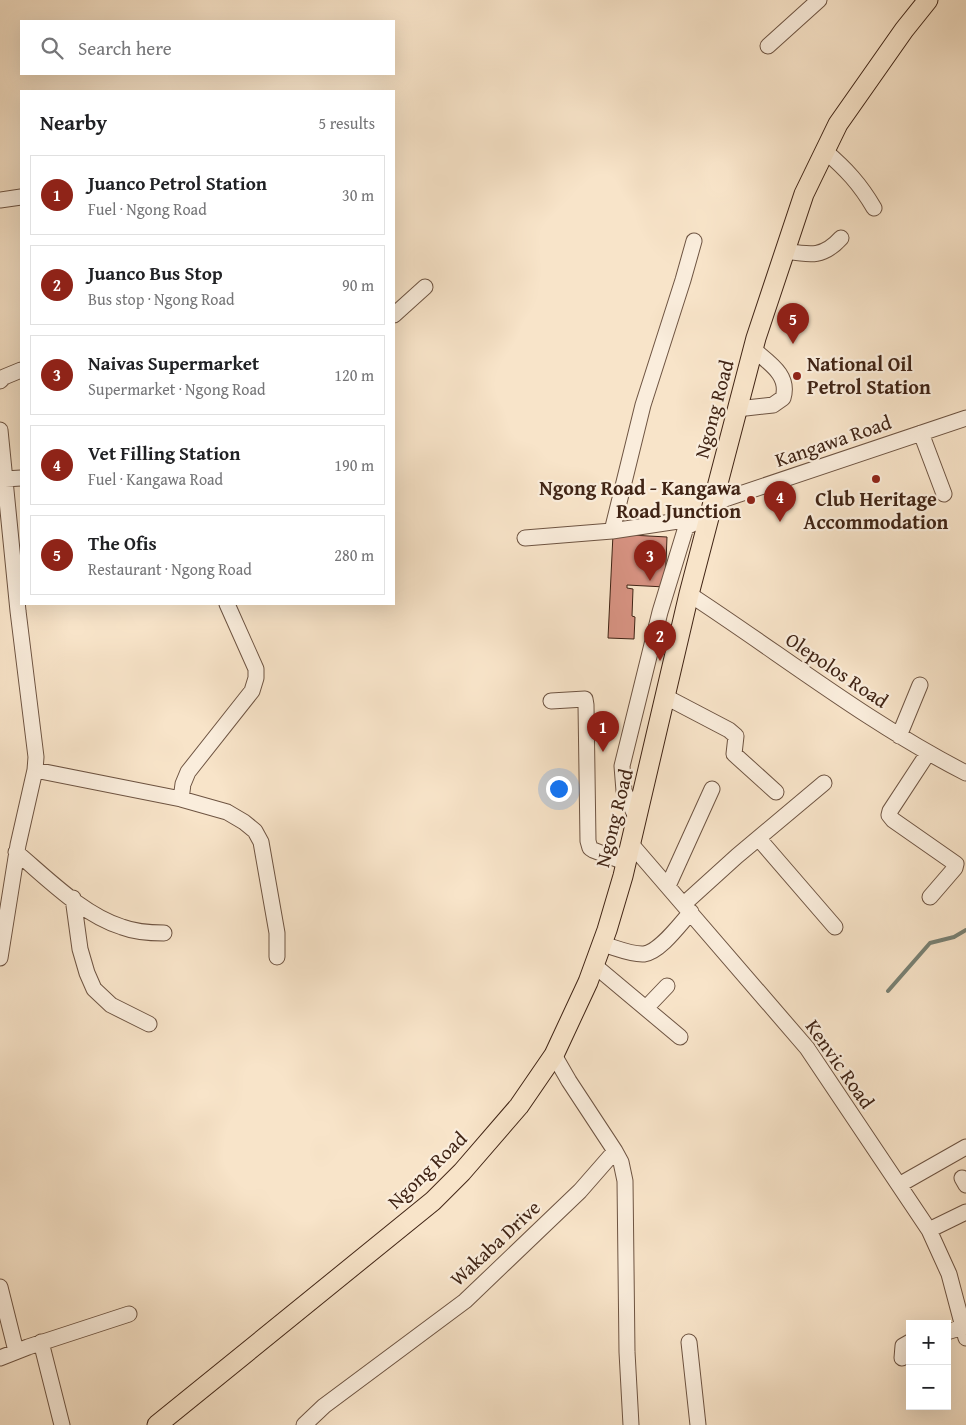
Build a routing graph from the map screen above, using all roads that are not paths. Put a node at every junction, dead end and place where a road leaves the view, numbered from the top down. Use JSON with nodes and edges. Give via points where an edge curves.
{"nodes":[{"id":1,"x":819,"y":0,"type":"edge"},
{"id":2,"x":928,"y":0,"type":"edge"},
{"id":3,"x":768,"y":46,"type":"dead end"},
{"id":4,"x":825,"y":151,"type":"junction"},
{"id":5,"x":20,"y":196,"type":"edge"},
{"id":6,"x":0,"y":200,"type":"edge"},
{"id":7,"x":874,"y":208,"type":"dead end"},
{"id":8,"x":841,"y":238,"type":"dead end"},
{"id":9,"x":694,"y":241,"type":"dead end"},
{"id":10,"x":785,"y":251,"type":"junction"},
{"id":11,"x":425,"y":287,"type":"dead end"},
{"id":12,"x":395,"y":314,"type":"edge"},
{"id":13,"x":753,"y":349,"type":"junction"},
{"id":14,"x":20,"y":370,"type":"edge"},
{"id":15,"x":0,"y":381,"type":"edge"},
{"id":16,"x":737,"y":409,"type":"junction"},
{"id":17,"x":966,"y":418,"type":"edge"},
{"id":18,"x":0,"y":430,"type":"edge"},
{"id":19,"x":921,"y":433,"type":"junction"},
{"id":20,"x":20,"y":478,"type":"edge"},
{"id":21,"x":5,"y":479,"type":"junction"},
{"id":22,"x":944,"y":494,"type":"dead end"},
{"id":23,"x":711,"y":509,"type":"junction"},
{"id":24,"x":612,"y":531,"type":"junction"},
{"id":25,"x":525,"y":538,"type":"dead end"},
{"id":26,"x":689,"y":594,"type":"junction"},
{"id":27,"x":227,"y":605,"type":"edge"},
{"id":28,"x":920,"y":685,"type":"dead end"},
{"id":29,"x":666,"y":697,"type":"junction"},
{"id":30,"x":551,"y":701,"type":"dead end"},
{"id":31,"x":899,"y":736,"type":"junction"},
{"id":32,"x":928,"y":753,"type":"junction"},
{"id":33,"x":35,"y":770,"type":"junction"},
{"id":34,"x":966,"y":773,"type":"edge"},
{"id":35,"x":824,"y":783,"type":"dead end"},
{"id":36,"x":712,"y":789,"type":"dead end"},
{"id":37,"x":776,"y":792,"type":"dead end"},
{"id":38,"x":181,"y":799,"type":"junction"},
{"id":39,"x":637,"y":819,"type":"junction"},
{"id":40,"x":759,"y":839,"type":"junction"},
{"id":41,"x":631,"y":844,"type":"junction"},
{"id":42,"x":16,"y":852,"type":"junction"},
{"id":43,"x":626,"y":863,"type":"junction"},
{"id":44,"x":668,"y":886,"type":"junction"},
{"id":45,"x":72,"y":898,"type":"junction"},
{"id":46,"x":930,"y":898,"type":"dead end"},
{"id":47,"x":687,"y":908,"type":"junction"},
{"id":48,"x":835,"y":926,"type":"dead end"},
{"id":49,"x":164,"y":932,"type":"dead end"},
{"id":50,"x":602,"y":944,"type":"junction"},
{"id":51,"x":277,"y":957,"type":"dead end"},
{"id":52,"x":0,"y":958,"type":"edge"},
{"id":53,"x":594,"y":966,"type":"junction"},
{"id":54,"x":667,"y":986,"type":"dead end"},
{"id":55,"x":646,"y":1008,"type":"junction"},
{"id":56,"x":150,"y":1024,"type":"dead end"},
{"id":57,"x":680,"y":1036,"type":"dead end"},
{"id":58,"x":554,"y":1055,"type":"junction"},
{"id":59,"x":966,"y":1146,"type":"edge"},
{"id":60,"x":615,"y":1151,"type":"junction"},
{"id":61,"x":899,"y":1185,"type":"junction"},
{"id":62,"x":966,"y":1212,"type":"edge"},
{"id":63,"x":929,"y":1230,"type":"junction"},
{"id":64,"x":0,"y":1287,"type":"edge"},
{"id":65,"x":129,"y":1314,"type":"dead end"},
{"id":66,"x":951,"y":1332,"type":"edge"},
{"id":67,"x":965,"y":1333,"type":"edge"},
{"id":68,"x":41,"y":1342,"type":"junction"},
{"id":69,"x":688,"y":1342,"type":"dead end"},
{"id":70,"x":906,"y":1344,"type":"edge"},
{"id":71,"x":16,"y":1351,"type":"junction"},
{"id":72,"x":0,"y":1358,"type":"edge"},
{"id":73,"x":902,"y":1358,"type":"dead end"},
{"id":74,"x":62,"y":1425,"type":"edge"},
{"id":75,"x":157,"y":1425,"type":"edge"},
{"id":76,"x":304,"y":1425,"type":"edge"},
{"id":77,"x":632,"y":1425,"type":"edge"},
{"id":78,"x":698,"y":1425,"type":"edge"}],
"edges":[{"from":1,"to":3,"type":"street"},
{"from":2,"to":4,"type":"main road","name":"Ngong Road","via":[[838,124]]},
{"from":4,"to":7,"type":"street","via":[[849,172]]},
{"from":4,"to":10,"type":"main road","name":"Ngong Road","via":[[804,194]]},
{"from":5,"to":6,"type":"street"},
{"from":8,"to":10,"type":"street","via":[[825,252],[812,255]]},
{"from":9,"to":24,"type":"street","via":[[643,405]]},
{"from":10,"to":13,"type":"main road","name":"Ngong Road"},
{"from":11,"to":12,"type":"street"},
{"from":13,"to":16,"type":"main road","name":"Ngong Road"},
{"from":13,"to":16,"type":"street","via":[[784,380],[784,398],[773,405]]},
{"from":14,"to":15,"type":"street"},
{"from":16,"to":23,"type":"main road","name":"Ngong Road"},
{"from":17,"to":19,"type":"street","name":"Kangawa Road"},
{"from":18,"to":21,"type":"street"},
{"from":19,"to":22,"type":"street"},
{"from":19,"to":23,"type":"street","name":"Kangawa Road"},
{"from":20,"to":21,"type":"street"},
{"from":21,"to":33,"type":"street"},
{"from":23,"to":24,"type":"street"},
{"from":23,"to":26,"type":"main road","name":"Ngong Road"},
{"from":23,"to":39,"type":"street","via":[[686,527],[660,612],[622,766],[624,791]]},
{"from":24,"to":25,"type":"street"},
{"from":26,"to":29,"type":"main road","name":"Ngong Road"},
{"from":26,"to":31,"type":"street","name":"Olepolos Road"},
{"from":27,"to":38,"type":"street","via":[[253,660],[256,678],[252,691],[188,772]]},
{"from":28,"to":31,"type":"street"},
{"from":29,"to":37,"type":"street","via":[[736,736],[734,754]]},
{"from":29,"to":39,"type":"main road","name":"Ngong Road"},
{"from":30,"to":43,"type":"street","via":[[584,699],[588,842],[593,850]]},
{"from":31,"to":32,"type":"street","name":"Olepolos Road"},
{"from":32,"to":34,"type":"street","name":"Olepolos Road"},
{"from":32,"to":46,"type":"street","via":[[890,810],[890,815],[892,820],[956,864]]},
{"from":33,"to":38,"type":"street"},
{"from":33,"to":42,"type":"street"},
{"from":35,"to":40,"type":"street"},
{"from":36,"to":44,"type":"street"},
{"from":38,"to":51,"type":"street","via":[[227,812],[255,831],[265,858],[277,933]]},
{"from":39,"to":41,"type":"main road","name":"Ngong Road"},
{"from":40,"to":47,"type":"street","via":[[737,856]]},
{"from":40,"to":48,"type":"street"},
{"from":41,"to":43,"type":"main road","name":"Ngong Road"},
{"from":41,"to":44,"type":"street","name":"Kenvic Road"},
{"from":42,"to":45,"type":"street"},
{"from":42,"to":52,"type":"street"},
{"from":43,"to":50,"type":"main road","name":"Ngong Road"},
{"from":44,"to":47,"type":"street","name":"Kenvic Road"},
{"from":45,"to":49,"type":"street","via":[[90,913],[121,927]]},
{"from":45,"to":56,"type":"street","via":[[80,949],[94,989],[111,1005]]},
{"from":47,"to":50,"type":"street","via":[[661,944],[650,952],[639,954]]},
{"from":47,"to":61,"type":"street","name":"Kenvic Road","via":[[807,1048]]},
{"from":50,"to":53,"type":"main road","name":"Ngong Road"},
{"from":53,"to":55,"type":"street"},
{"from":53,"to":58,"type":"main road","name":"Ngong Road"},
{"from":54,"to":55,"type":"street"},
{"from":55,"to":57,"type":"street"},
{"from":58,"to":60,"type":"street"},
{"from":58,"to":75,"type":"main road","name":"Ngong Road","via":[[513,1113],[433,1201]]},
{"from":59,"to":61,"type":"street"},
{"from":60,"to":76,"type":"street","name":"Wakaba Drive","via":[[580,1191],[465,1301],[324,1406]]},
{"from":60,"to":77,"type":"street","via":[[625,1181],[627,1352]]},
{"from":61,"to":63,"type":"street","name":"Kenvic Road"},
{"from":62,"to":63,"type":"street"},
{"from":63,"to":67,"type":"street","name":"Kenvic Road","via":[[949,1274]]},
{"from":64,"to":71,"type":"street"},
{"from":65,"to":68,"type":"street"},
{"from":66,"to":67,"type":"street"},
{"from":68,"to":71,"type":"street"},
{"from":68,"to":74,"type":"street"},
{"from":69,"to":78,"type":"street"},
{"from":70,"to":73,"type":"street"},
{"from":71,"to":72,"type":"street"}]}
